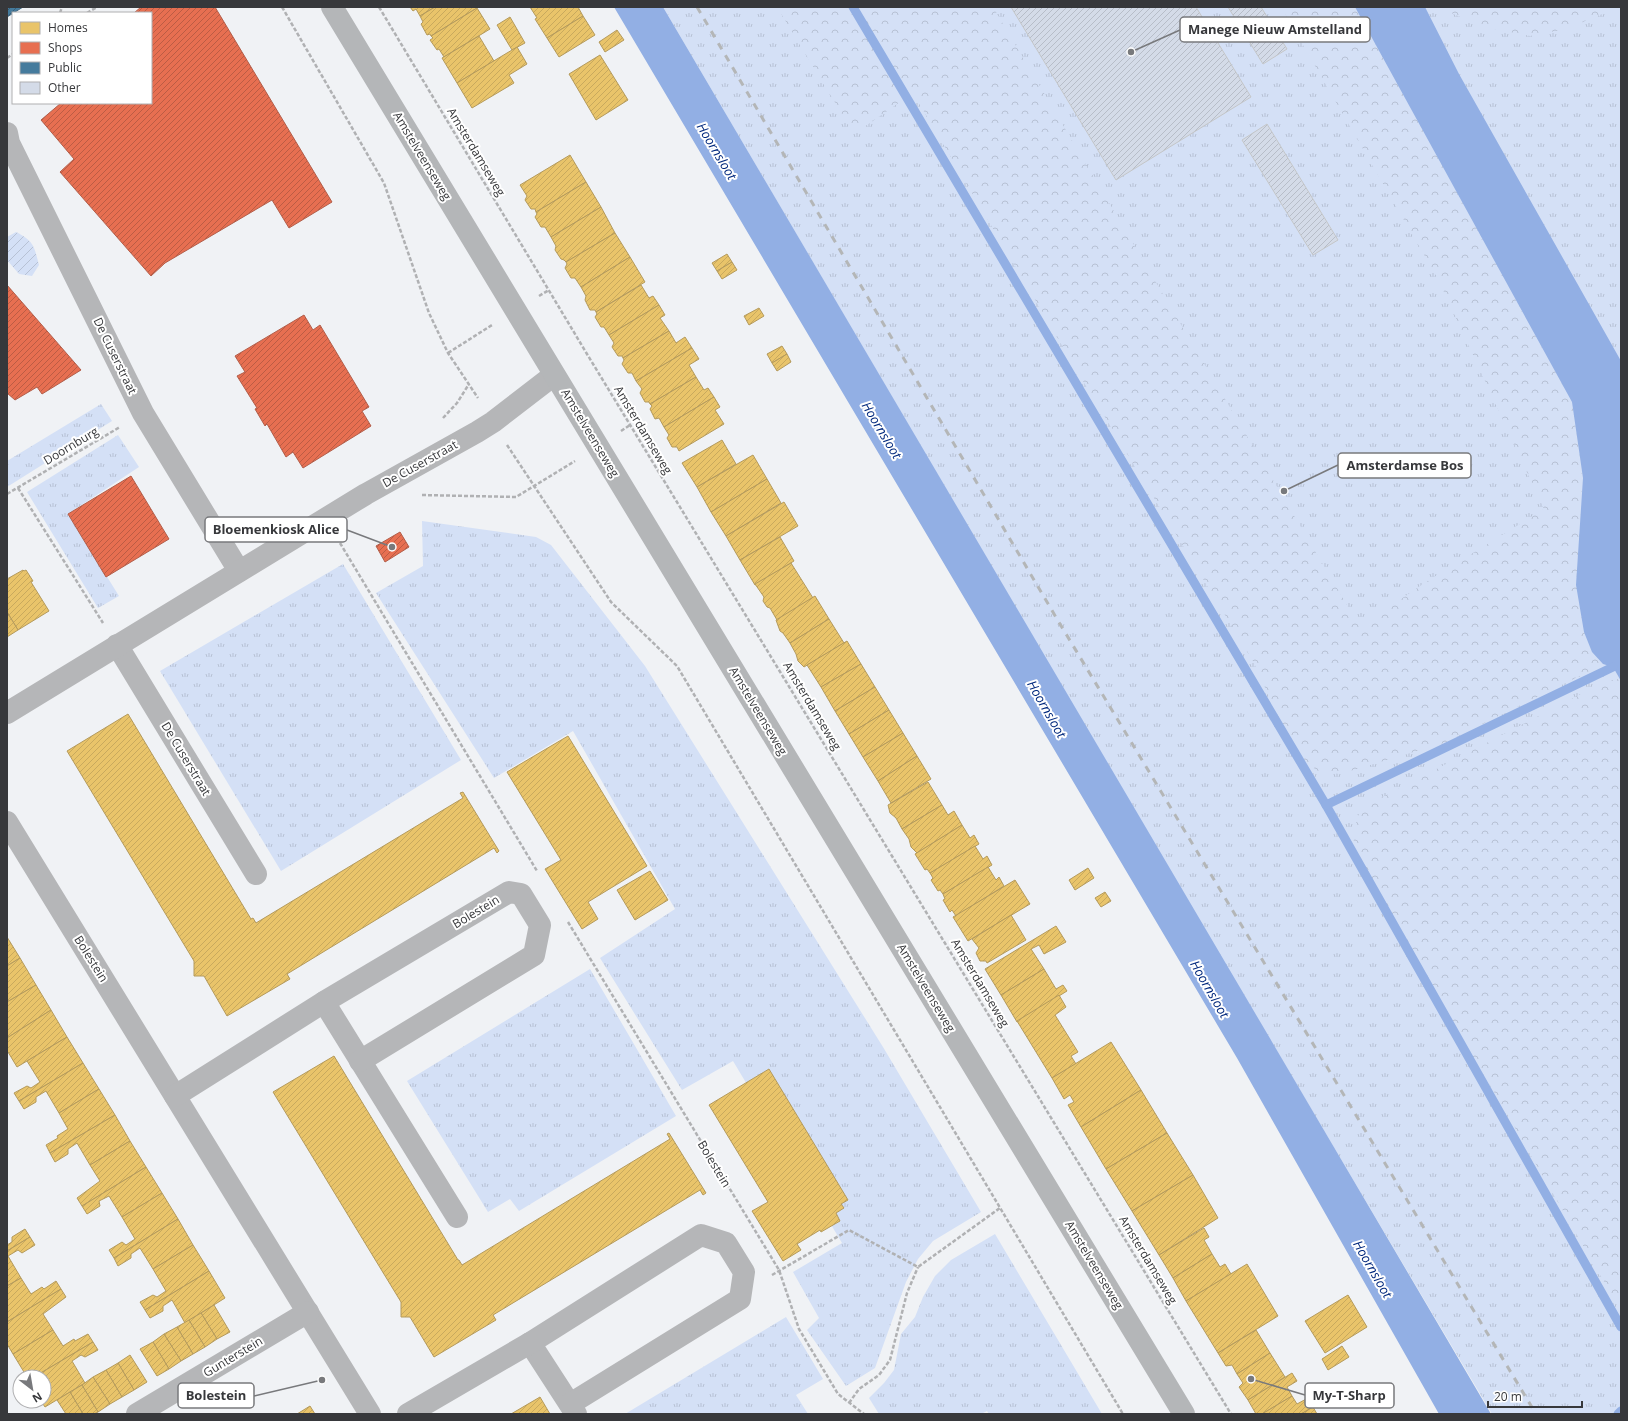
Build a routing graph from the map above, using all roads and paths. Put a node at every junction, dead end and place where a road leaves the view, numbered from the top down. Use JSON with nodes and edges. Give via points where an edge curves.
{"nodes":[{"id":1,"x":97,"y":7,"type":"edge"},
{"id":2,"x":282,"y":7,"type":"edge"},
{"id":3,"x":332,"y":7,"type":"edge"},
{"id":4,"x":379,"y":7,"type":"edge"},
{"id":5,"x":88,"y":12,"type":"edge"},
{"id":6,"x":7,"y":133,"type":"edge"},
{"id":7,"x":554,"y":375,"type":"junction"},
{"id":8,"x":143,"y":414,"type":"junction"},
{"id":9,"x":493,"y":422,"type":"junction"},
{"id":10,"x":630,"y":425,"type":"junction"},
{"id":11,"x":598,"y":446,"type":"junction"},
{"id":12,"x":534,"y":486,"type":"junction"},
{"id":13,"x":18,"y":488,"type":"junction"},
{"id":14,"x":7,"y":494,"type":"edge"},
{"id":15,"x":421,"y":495,"type":"dead end"},
{"id":16,"x":326,"y":518,"type":"junction"},
{"id":17,"x":239,"y":571,"type":"junction"},
{"id":18,"x":117,"y":645,"type":"junction"},
{"id":19,"x":7,"y":713,"type":"edge"},
{"id":20,"x":7,"y":822,"type":"edge"},
{"id":21,"x":256,"y":874,"type":"dead end"},
{"id":22,"x":540,"y":876,"type":"dead end"},
{"id":23,"x":540,"y":925,"type":"junction"},
{"id":24,"x":324,"y":1002,"type":"junction"},
{"id":25,"x":360,"y":1060,"type":"junction"},
{"id":26,"x":175,"y":1096,"type":"junction"},
{"id":27,"x":1000,"y":1208,"type":"junction"},
{"id":28,"x":457,"y":1217,"type":"dead end"},
{"id":29,"x":918,"y":1267,"type":"junction"},
{"id":30,"x":779,"y":1270,"type":"junction"},
{"id":31,"x":740,"y":1299,"type":"junction"},
{"id":32,"x":308,"y":1312,"type":"junction"},
{"id":33,"x":530,"y":1343,"type":"junction"},
{"id":34,"x":849,"y":1403,"type":"junction"},
{"id":35,"x":573,"y":1409,"type":"edge"},
{"id":36,"x":137,"y":1414,"type":"edge"},
{"id":37,"x":370,"y":1414,"type":"edge"},
{"id":38,"x":408,"y":1414,"type":"edge"},
{"id":39,"x":864,"y":1414,"type":"edge"},
{"id":40,"x":1123,"y":1414,"type":"edge"},
{"id":41,"x":1184,"y":1414,"type":"edge"},
{"id":42,"x":1231,"y":1414,"type":"edge"}],
"edges":[{"from":1,"to":5,"type":"path"},
{"from":2,"to":9,"type":"path","via":[[384,183],[428,313],[448,353]]},
{"from":3,"to":7,"type":"main road","name":"Amstelveenseweg"},
{"from":4,"to":10,"type":"path","name":"Amsterdamseweg"},
{"from":6,"to":8,"type":"street","name":"De Cuserstraat","via":[[8,143]]},
{"from":7,"to":9,"type":"street","name":"De Cuserstraat"},
{"from":7,"to":11,"type":"main road","name":"Amstelveenseweg"},
{"from":8,"to":13,"type":"path","name":"Doornburg"},
{"from":8,"to":17,"type":"street","name":"De Cuserstraat"},
{"from":9,"to":12,"type":"path"},
{"from":9,"to":16,"type":"street","name":"De Cuserstraat"},
{"from":10,"to":11,"type":"path"},
{"from":10,"to":42,"type":"path","name":"Amsterdamseweg"},
{"from":11,"to":12,"type":"path"},
{"from":11,"to":41,"type":"main road","name":"Amstelveenseweg"},
{"from":12,"to":15,"type":"path","via":[[516,497]]},
{"from":12,"to":27,"type":"path","via":[[611,602],[677,666]]},
{"from":13,"to":14,"type":"path","name":"Doornburg"},
{"from":13,"to":18,"type":"path"},
{"from":16,"to":17,"type":"street","name":"De Cuserstraat"},
{"from":16,"to":22,"type":"path"},
{"from":17,"to":18,"type":"street","name":"De Cuserstraat"},
{"from":18,"to":19,"type":"street","name":"De Cuserstraat"},
{"from":18,"to":21,"type":"street","name":"De Cuserstraat"},
{"from":20,"to":26,"type":"street","name":"Bolestein"},
{"from":23,"to":24,"type":"street","name":"Bolestein","via":[[520,894],[509,892]]},
{"from":23,"to":25,"type":"street","via":[[534,955]]},
{"from":23,"to":30,"type":"path","name":"Bolestein","via":[[561,911]]},
{"from":24,"to":25,"type":"street"},
{"from":24,"to":26,"type":"street","name":"Bolestein"},
{"from":25,"to":28,"type":"street"},
{"from":26,"to":32,"type":"street","name":"Bolestein"},
{"from":27,"to":29,"type":"path"},
{"from":27,"to":40,"type":"path"},
{"from":29,"to":30,"type":"path","via":[[849,1230]]},
{"from":29,"to":34,"type":"path","via":[[907,1293],[890,1360],[880,1375],[859,1389]]},
{"from":30,"to":31,"type":"path"},
{"from":30,"to":34,"type":"path","name":"Bolestein","via":[[799,1329],[838,1394]]},
{"from":31,"to":33,"type":"street","via":[[744,1272],[726,1243],[701,1235]]},
{"from":31,"to":35,"type":"street"},
{"from":32,"to":36,"type":"street","name":"Gunterstein"},
{"from":32,"to":37,"type":"street","name":"Bolestein"},
{"from":33,"to":35,"type":"street"},
{"from":33,"to":38,"type":"street"},
{"from":34,"to":39,"type":"path","name":"Bolestein"}]}
